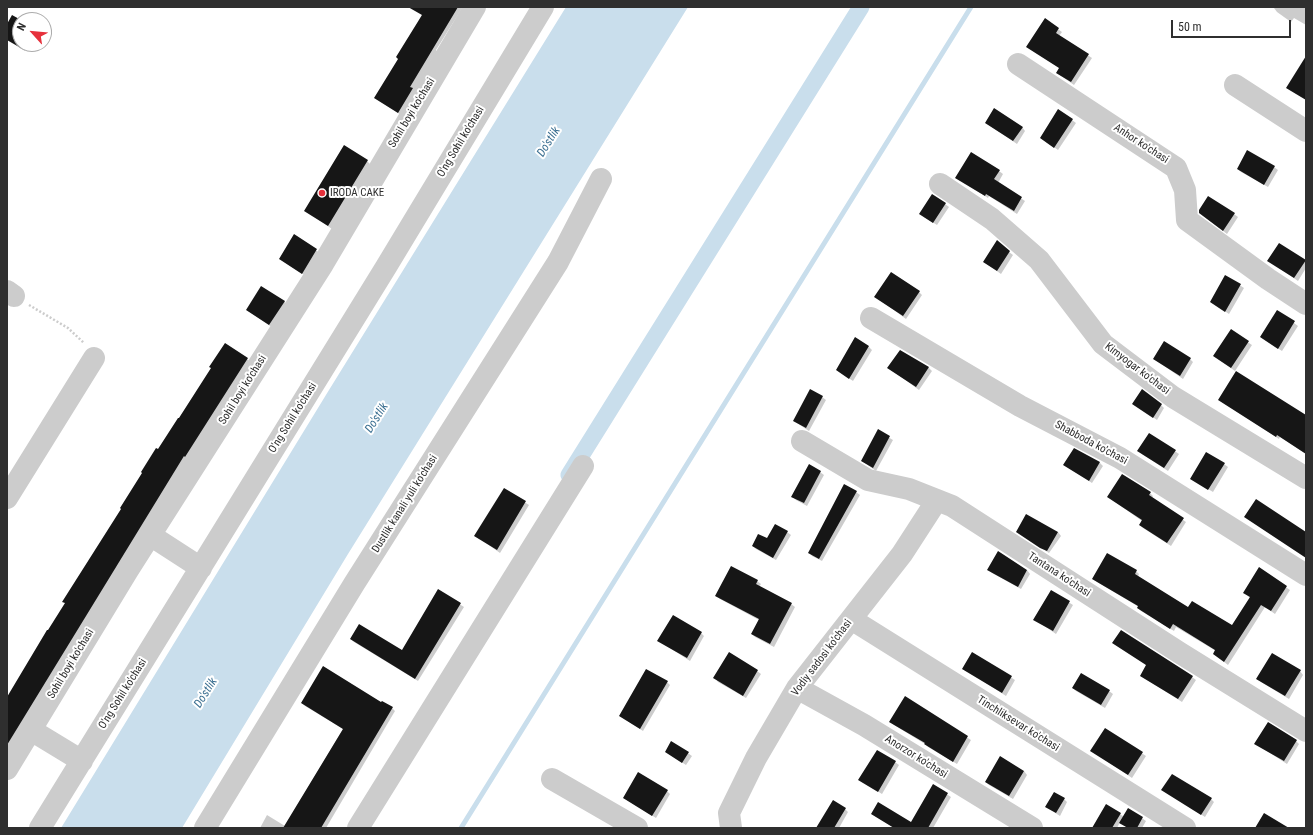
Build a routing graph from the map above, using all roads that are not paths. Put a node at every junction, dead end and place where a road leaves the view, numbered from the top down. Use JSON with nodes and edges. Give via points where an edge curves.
{"nodes":[{"id":1,"x":474,"y":7,"type":"edge"},
{"id":2,"x":542,"y":7,"type":"edge"},
{"id":3,"x":1018,"y":64,"type":"dead end"},
{"id":4,"x":1235,"y":85,"type":"dead end"},
{"id":5,"x":1306,"y":131,"type":"edge"},
{"id":6,"x":601,"y":179,"type":"dead end"},
{"id":7,"x":940,"y":184,"type":"dead end"},
{"id":8,"x":1306,"y":304,"type":"edge"},
{"id":9,"x":872,"y":318,"type":"dead end"},
{"id":10,"x":94,"y":358,"type":"road end"},
{"id":11,"x":802,"y":441,"type":"dead end"},
{"id":12,"x":583,"y":466,"type":"dead end"},
{"id":13,"x":1306,"y":478,"type":"edge"},
{"id":14,"x":7,"y":498,"type":"edge"},
{"id":15,"x":937,"y":500,"type":"junction"},
{"id":16,"x":150,"y":535,"type":"junction"},
{"id":17,"x":201,"y":568,"type":"junction"},
{"id":18,"x":1306,"y":575,"type":"edge"},
{"id":19,"x":851,"y":619,"type":"junction"},
{"id":20,"x":797,"y":688,"type":"junction"},
{"id":21,"x":31,"y":730,"type":"junction"},
{"id":22,"x":1306,"y":730,"type":"edge"},
{"id":23,"x":82,"y":761,"type":"junction"},
{"id":24,"x":7,"y":769,"type":"edge"},
{"id":25,"x":552,"y":779,"type":"dead end"},
{"id":26,"x":40,"y":828,"type":"edge"},
{"id":27,"x":205,"y":828,"type":"edge"},
{"id":28,"x":358,"y":828,"type":"edge"},
{"id":29,"x":637,"y":828,"type":"edge"},
{"id":30,"x":731,"y":828,"type":"edge"},
{"id":31,"x":1032,"y":828,"type":"edge"},
{"id":32,"x":1185,"y":828,"type":"edge"}],
"edges":[{"from":1,"to":16,"type":"street","name":"Sohil boyi ko'chasi","via":[[323,264]]},
{"from":2,"to":17,"type":"street","name":"O'ng Sohil ko'chasi"},
{"from":3,"to":8,"type":"street","name":"Anhor ko'chasi","via":[[1176,168],[1185,190],[1187,220]]},
{"from":4,"to":5,"type":"street"},
{"from":6,"to":27,"type":"street","name":"Dustlik kanali yuli ko'chasi","via":[[558,262],[354,584]]},
{"from":7,"to":13,"type":"street","name":"Kimyogar ko'chasi","via":[[992,219],[1039,260],[1104,344],[1173,397]]},
{"from":9,"to":18,"type":"street","name":"Shabboda ko'chasi","via":[[1020,406],[1120,458]]},
{"from":10,"to":14,"type":"street"},
{"from":11,"to":15,"type":"street","name":"Tantana ko'chasi","via":[[868,480],[909,489]]},
{"from":12,"to":28,"type":"street"},
{"from":15,"to":19,"type":"street","name":"Vodiy sadosi ko'chasi","via":[[902,554]]},
{"from":15,"to":22,"type":"street","name":"Tantana ko'chasi","via":[[952,506]]},
{"from":16,"to":17,"type":"street"},
{"from":16,"to":21,"type":"street","name":"Sohil boyi ko'chasi"},
{"from":17,"to":23,"type":"street","name":"O'ng Sohil ko'chasi"},
{"from":19,"to":20,"type":"street","name":"Vodiy sadosi ko'chasi"},
{"from":19,"to":32,"type":"street","name":"Tinchliksevar ko'chasi"},
{"from":20,"to":30,"type":"street","name":"Vodiy sadosi ko'chasi","via":[[756,758],[733,806],[730,813]]},
{"from":20,"to":31,"type":"street","name":"Anorzor ko'chasi","via":[[864,725]]},
{"from":21,"to":23,"type":"street"},
{"from":21,"to":24,"type":"street","name":"Sohil boyi ko'chasi"},
{"from":23,"to":26,"type":"street","name":"O'ng Sohil ko'chasi"},
{"from":25,"to":29,"type":"street"}]}
